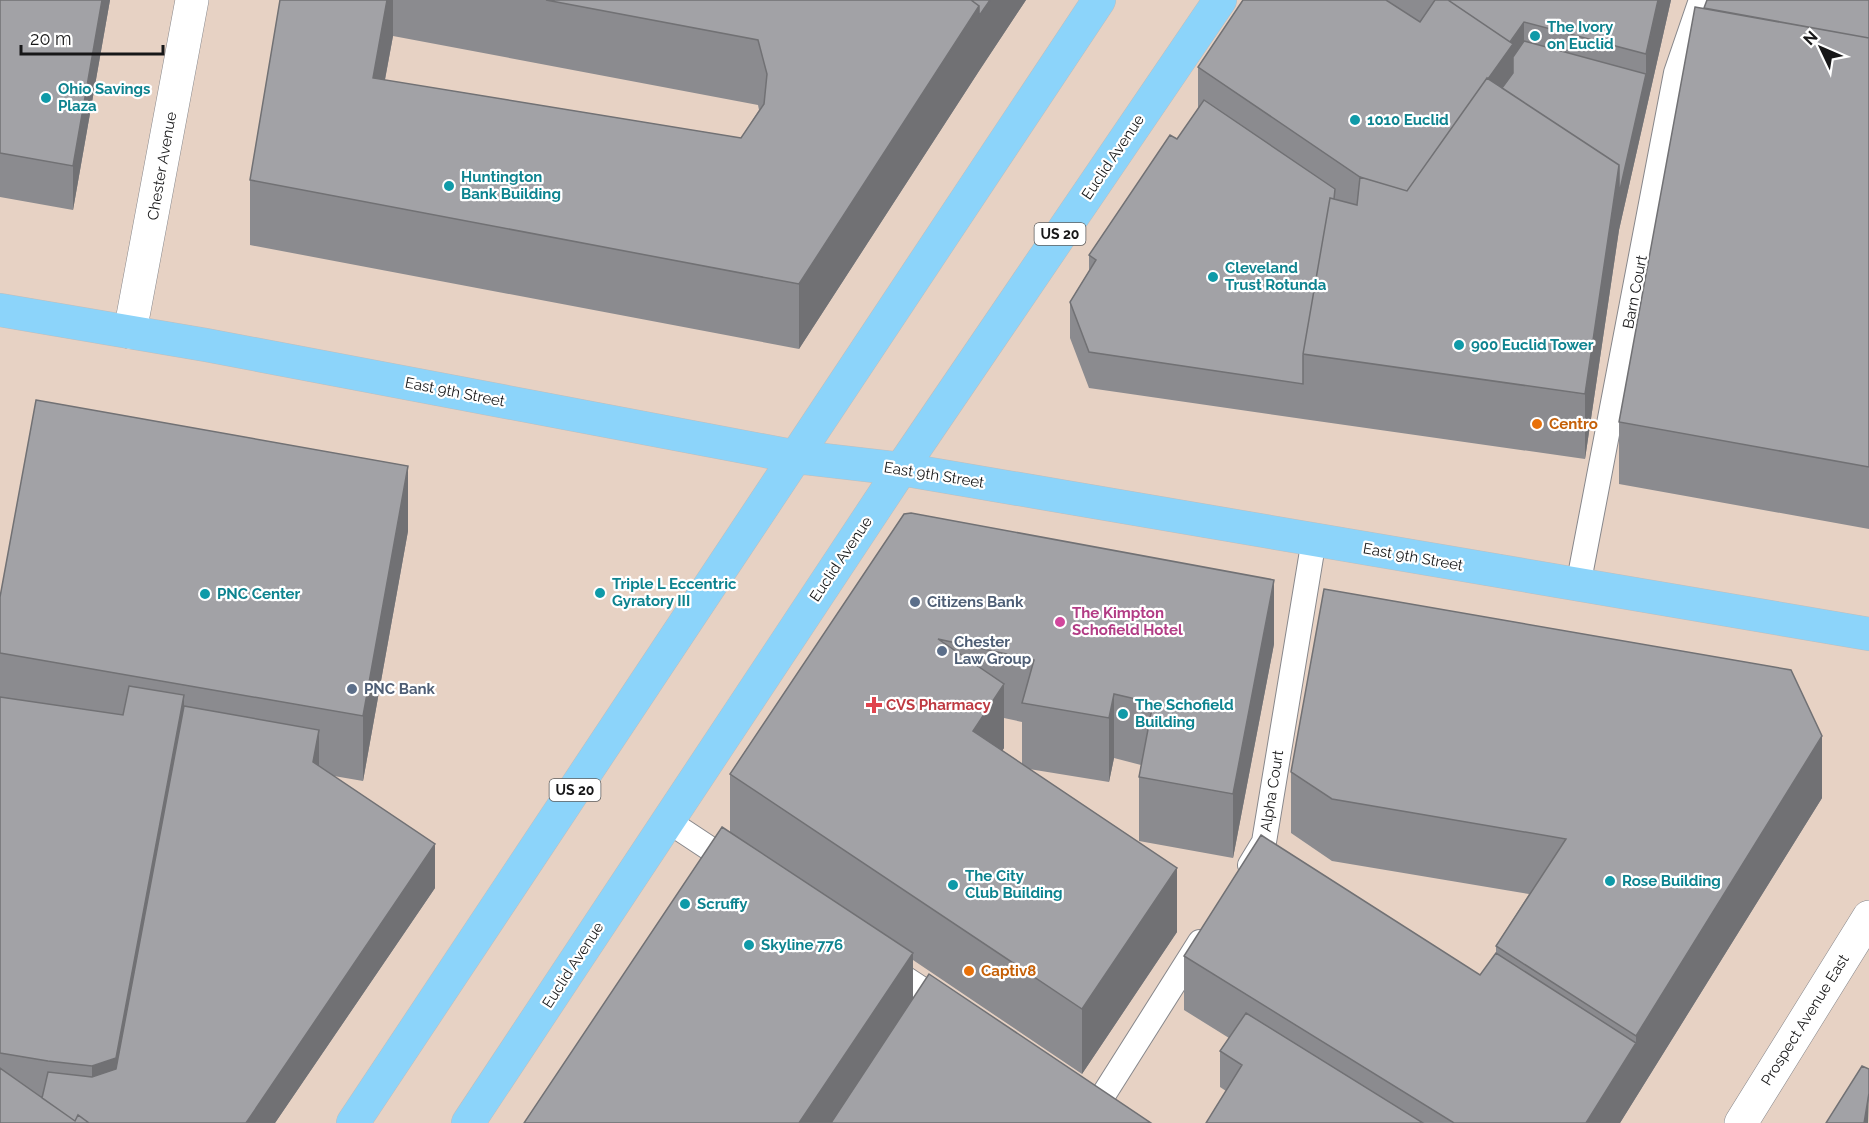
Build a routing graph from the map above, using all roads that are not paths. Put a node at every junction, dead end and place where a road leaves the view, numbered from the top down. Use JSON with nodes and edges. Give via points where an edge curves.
{"nodes":[{"id":1,"x":192,"y":0,"type":"edge"},
{"id":2,"x":1099,"y":0,"type":"edge"},
{"id":3,"x":1220,"y":0,"type":"edge"},
{"id":4,"x":1701,"y":0,"type":"edge"},
{"id":5,"x":0,"y":310,"type":"edge"},
{"id":6,"x":130,"y":332,"type":"junction"},
{"id":7,"x":797,"y":457,"type":"junction"},
{"id":8,"x":901,"y":469,"type":"junction"},
{"id":9,"x":1314,"y":539,"type":"junction"},
{"id":10,"x":1578,"y":586,"type":"junction"},
{"id":11,"x":1869,"y":634,"type":"edge"},
{"id":12,"x":668,"y":821,"type":"junction"},
{"id":13,"x":752,"y":876,"type":"edge"},
{"id":14,"x":1238,"y":882,"type":"edge"},
{"id":15,"x":1869,"y":918,"type":"edge"},
{"id":16,"x":1213,"y":923,"type":"edge"},
{"id":17,"x":870,"y":955,"type":"edge"},
{"id":18,"x":968,"y":1020,"type":"edge"},
{"id":19,"x":1096,"y":1104,"type":"edge"},
{"id":20,"x":353,"y":1123,"type":"edge"},
{"id":21,"x":468,"y":1123,"type":"edge"},
{"id":22,"x":1741,"y":1123,"type":"edge"}],
"edges":[{"from":1,"to":6,"type":"street","name":"Chester Avenue"},
{"from":2,"to":7,"type":"main road","number":"US 20"},
{"from":3,"to":8,"type":"main road","name":"Euclid Avenue","number":"US 20"},
{"from":4,"to":10,"type":"lane","name":"Barn Court","via":[[1677,73]]},
{"from":5,"to":6,"type":"main road","name":"East 9th Street"},
{"from":6,"to":7,"type":"main road","name":"East 9th Street"},
{"from":7,"to":8,"type":"main road","name":"East 9th Street"},
{"from":7,"to":20,"type":"main road","number":"US 20"},
{"from":8,"to":9,"type":"main road","name":"East 9th Street"},
{"from":8,"to":12,"type":"main road","name":"Euclid Avenue","number":"US 20"},
{"from":9,"to":10,"type":"main road","name":"East 9th Street"},
{"from":9,"to":14,"type":"lane","name":"Alpha Court","via":[[1264,842]]},
{"from":10,"to":11,"type":"main road","name":"East 9th Street"},
{"from":12,"to":13,"type":"lane"},
{"from":12,"to":21,"type":"main road","name":"Euclid Avenue","number":"US 20"},
{"from":15,"to":22,"type":"street","name":"Prospect Avenue East"},
{"from":16,"to":19,"type":"lane"},
{"from":17,"to":18,"type":"lane"}]}
